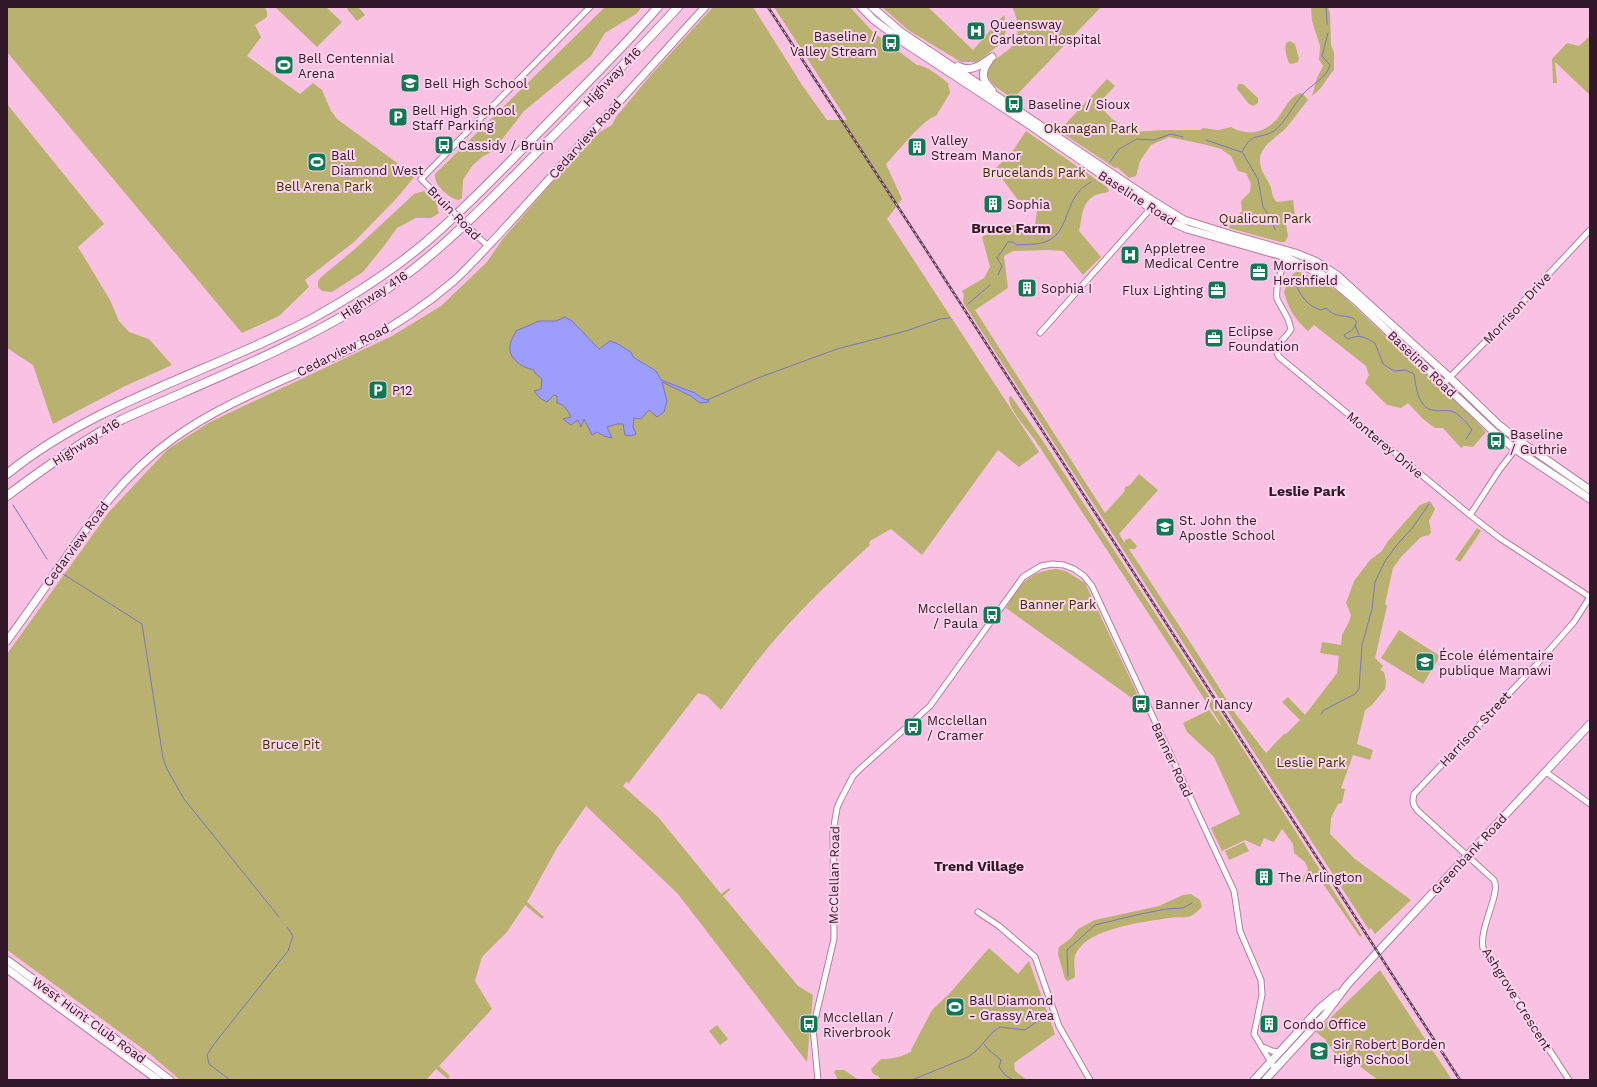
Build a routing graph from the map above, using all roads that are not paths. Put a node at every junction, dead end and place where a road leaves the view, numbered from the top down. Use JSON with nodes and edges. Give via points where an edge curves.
{"nodes":[{"id":1,"x":590,"y":7,"type":"edge"},
{"id":2,"x":658,"y":7,"type":"edge"},
{"id":3,"x":678,"y":7,"type":"edge"},
{"id":4,"x":705,"y":7,"type":"edge"},
{"id":5,"x":861,"y":7,"type":"edge"},
{"id":6,"x":872,"y":7,"type":"edge"},
{"id":7,"x":940,"y":58,"type":"junction"},
{"id":8,"x":1004,"y":101,"type":"junction"},
{"id":9,"x":1153,"y":206,"type":"junction"},
{"id":10,"x":1590,"y":230,"type":"edge"},
{"id":11,"x":488,"y":246,"type":"junction"},
{"id":12,"x":1287,"y":254,"type":"junction"},
{"id":13,"x":1040,"y":333,"type":"dead end"},
{"id":14,"x":1450,"y":377,"type":"junction"},
{"id":15,"x":1443,"y":384,"type":"junction"},
{"id":16,"x":1520,"y":442,"type":"junction"},
{"id":17,"x":1515,"y":449,"type":"junction"},
{"id":18,"x":7,"y":474,"type":"edge"},
{"id":19,"x":1590,"y":490,"type":"edge"},
{"id":20,"x":7,"y":496,"type":"edge"},
{"id":21,"x":1590,"y":499,"type":"edge"},
{"id":22,"x":1470,"y":515,"type":"junction"},
{"id":23,"x":1590,"y":597,"type":"edge"},
{"id":24,"x":986,"y":628,"type":"joint"},
{"id":25,"x":7,"y":641,"type":"edge"},
{"id":26,"x":1590,"y":724,"type":"edge"},
{"id":27,"x":1546,"y":772,"type":"junction"},
{"id":28,"x":1590,"y":804,"type":"edge"},
{"id":29,"x":1467,"y":856,"type":"junction"},
{"id":30,"x":978,"y":912,"type":"dead end"},
{"id":31,"x":7,"y":960,"type":"edge"},
{"id":32,"x":7,"y":969,"type":"edge"},
{"id":33,"x":1348,"y":984,"type":"junction"},
{"id":34,"x":1260,"y":1046,"type":"junction"},
{"id":35,"x":1281,"y":1052,"type":"junction"},
{"id":36,"x":1271,"y":1062,"type":"junction"},
{"id":37,"x":1275,"y":1069,"type":"junction"},
{"id":38,"x":158,"y":1080,"type":"edge"},
{"id":39,"x":170,"y":1080,"type":"edge"},
{"id":40,"x":818,"y":1080,"type":"edge"},
{"id":41,"x":1090,"y":1080,"type":"edge"},
{"id":42,"x":1254,"y":1080,"type":"edge"},
{"id":43,"x":1265,"y":1080,"type":"edge"},
{"id":44,"x":1569,"y":1080,"type":"edge"}],
"edges":[{"from":1,"to":11,"type":"street","name":"Bruin Road","bridge":true,"via":[[421,179]]},
{"from":2,"to":18,"type":"highway","name":"Highway 416","via":[[574,97],[441,229],[380,278],[312,319],[92,420],[43,448]]},
{"from":3,"to":20,"type":"highway","name":"Highway 416","via":[[513,177],[432,254],[402,278],[368,302],[313,333],[123,419],[94,435],[43,468]]},
{"from":4,"to":11,"type":"main road","name":"Cedarview Road"},
{"from":5,"to":9,"type":"main road","name":"Baseline Road","via":[[903,42]]},
{"from":6,"to":7,"type":"main road","name":"Baseline Road","via":[[893,26]]},
{"from":7,"to":8,"type":"main road","name":"Baseline Road"},
{"from":7,"to":8,"type":"main road","via":[[967,69],[976,68],[992,57],[984,68],[984,79]]},
{"from":8,"to":9,"type":"main road","name":"Baseline Road"},
{"from":9,"to":12,"type":"main road","name":"Baseline Road","via":[[1169,221],[1187,229]]},
{"from":9,"to":13,"type":"street"},
{"from":10,"to":14,"type":"street","name":"Morrison Drive"},
{"from":11,"to":25,"type":"main road","name":"Cedarview Road","via":[[439,293],[372,338],[221,409],[160,448],[106,501]]},
{"from":12,"to":14,"type":"main road","name":"Baseline Road","via":[[1315,261],[1346,281]]},
{"from":12,"to":15,"type":"main road","name":"Baseline Road","via":[[1341,287]]},
{"from":12,"to":22,"type":"street","name":"Monterey Drive","via":[[1277,299],[1291,329],[1276,348],[1278,357]]},
{"from":14,"to":15,"type":"street","name":"Morrison Drive"},
{"from":14,"to":16,"type":"main road","name":"Baseline Road"},
{"from":15,"to":17,"type":"main road","name":"Baseline Road"},
{"from":16,"to":17,"type":"street"},
{"from":16,"to":19,"type":"main road","name":"Baseline Road"},
{"from":17,"to":21,"type":"main road","name":"Baseline Road"},
{"from":17,"to":22,"type":"street"},
{"from":22,"to":23,"type":"street","name":"Monterey Drive","via":[[1501,539]]},
{"from":23,"to":29,"type":"street","name":"Harrison Street","via":[[1574,622],[1537,664],[1414,794],[1415,807]]},
{"from":24,"to":34,"type":"street","name":"Banner Road","via":[[1023,577],[1041,566],[1052,564],[1074,568],[1092,586],[1234,891],[1240,931],[1261,980],[1262,995],[1254,1032]]},
{"from":24,"to":40,"type":"street","name":"McClellan Road","via":[[930,706],[856,772],[837,808],[833,832],[834,939],[813,1028]]},
{"from":26,"to":27,"type":"main road","name":"Greenbank Road"},
{"from":27,"to":28,"type":"street"},
{"from":27,"to":29,"type":"main road","name":"Greenbank Road"},
{"from":29,"to":33,"type":"main road","name":"Greenbank Road"},
{"from":29,"to":44,"type":"street","name":"Ashgrove Crescent","via":[[1496,884],[1482,933],[1483,948]]},
{"from":30,"to":41,"type":"street","via":[[999,926],[1035,957],[1059,1026]]},
{"from":31,"to":39,"type":"main road","name":"West Hunt Club Road"},
{"from":32,"to":38,"type":"main road","name":"West Hunt Club Road"},
{"from":33,"to":35,"type":"main road","name":"Greenbank Road","via":[[1319,1009]]},
{"from":33,"to":37,"type":"main road","name":"Greenbank Road","via":[[1324,1016]]},
{"from":34,"to":35,"type":"street"},
{"from":34,"to":36,"type":"street","name":"Banner Road"},
{"from":35,"to":36,"type":"main road","name":"Greenbank Road"},
{"from":36,"to":37,"type":"street","name":"Banner Road"},
{"from":36,"to":42,"type":"main road","name":"Greenbank Road"},
{"from":37,"to":43,"type":"main road","name":"Greenbank Road"}]}
